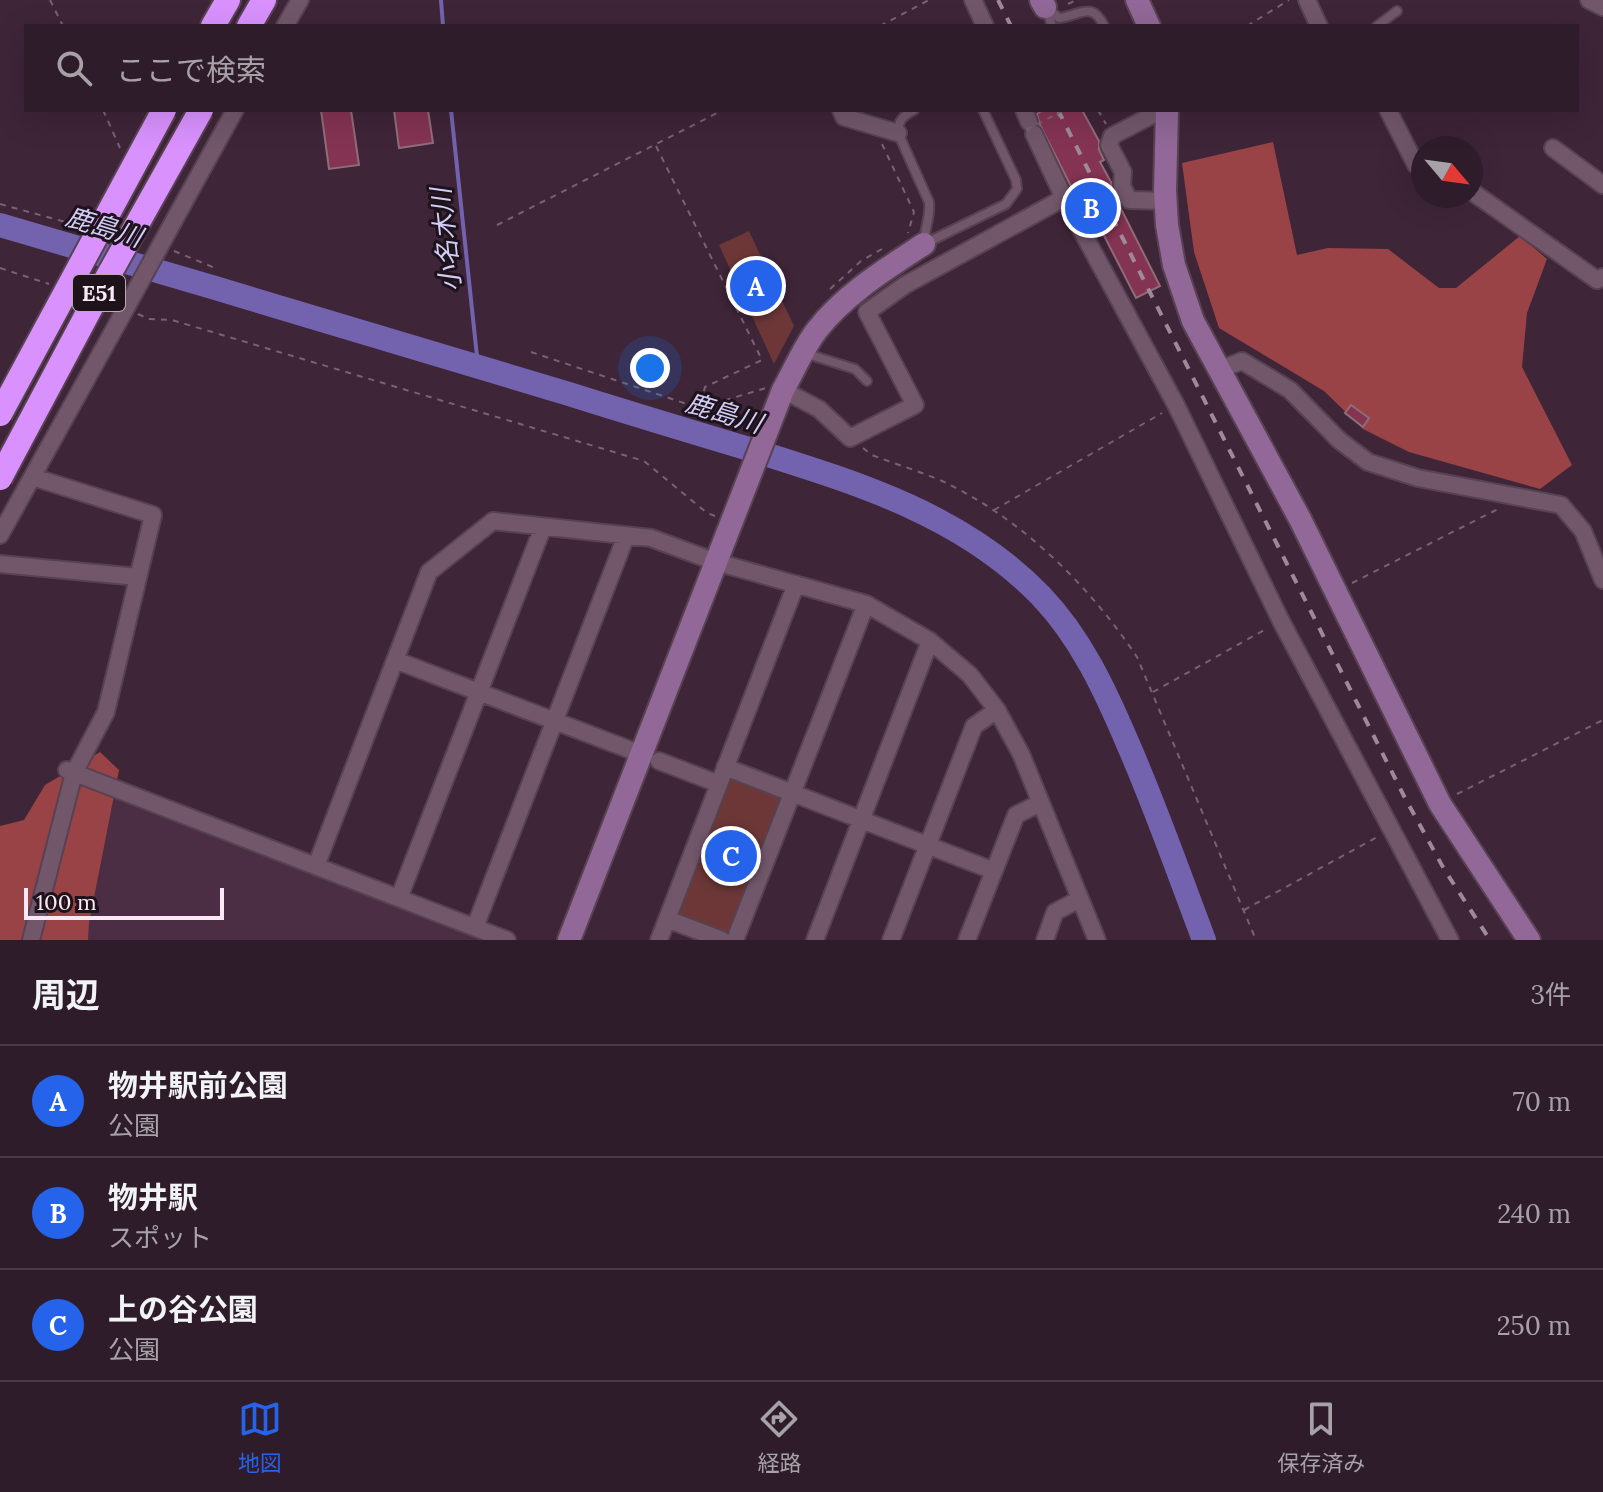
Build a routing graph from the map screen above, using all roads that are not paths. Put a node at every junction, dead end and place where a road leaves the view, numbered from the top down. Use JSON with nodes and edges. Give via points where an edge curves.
{"nodes":[{"id":1,"x":228,"y":0,"type":"edge"},
{"id":2,"x":264,"y":0,"type":"edge"},
{"id":3,"x":300,"y":0,"type":"edge"},
{"id":4,"x":973,"y":0,"type":"edge"},
{"id":5,"x":1137,"y":0,"type":"edge"},
{"id":6,"x":1589,"y":0,"type":"edge"},
{"id":7,"x":1306,"y":2,"type":"edge"},
{"id":8,"x":1603,"y":7,"type":"edge"},
{"id":9,"x":1050,"y":10,"type":"edge"},
{"id":10,"x":1397,"y":11,"type":"dead end"},
{"id":11,"x":1067,"y":22,"type":"edge"},
{"id":12,"x":214,"y":24,"type":"edge"},
{"id":13,"x":250,"y":24,"type":"edge"},
{"id":14,"x":286,"y":24,"type":"edge"},
{"id":15,"x":984,"y":24,"type":"edge"},
{"id":16,"x":1103,"y":24,"type":"edge"},
{"id":17,"x":1148,"y":24,"type":"edge"},
{"id":18,"x":1318,"y":24,"type":"edge"},
{"id":19,"x":1380,"y":24,"type":"edge"},
{"id":20,"x":163,"y":112,"type":"edge"},
{"id":21,"x":200,"y":112,"type":"edge"},
{"id":22,"x":234,"y":112,"type":"edge"},
{"id":23,"x":842,"y":112,"type":"edge"},
{"id":24,"x":910,"y":112,"type":"edge"},
{"id":25,"x":984,"y":112,"type":"edge"},
{"id":26,"x":1161,"y":112,"type":"edge"},
{"id":27,"x":1165,"y":112,"type":"edge"},
{"id":28,"x":1389,"y":112,"type":"edge"},
{"id":29,"x":1028,"y":124,"type":"edge"},
{"id":30,"x":898,"y":133,"type":"junction"},
{"id":31,"x":1553,"y":148,"type":"dead end"},
{"id":32,"x":1411,"y":155,"type":"edge"},
{"id":33,"x":1603,"y":185,"type":"edge"},
{"id":34,"x":1064,"y":198,"type":"junction"},
{"id":35,"x":1483,"y":199,"type":"edge"},
{"id":36,"x":1166,"y":201,"type":"junction"},
{"id":37,"x":924,"y":244,"type":"junction"},
{"id":38,"x":1603,"y":277,"type":"edge"},
{"id":39,"x":804,"y":353,"type":"junction"},
{"id":40,"x":1218,"y":370,"type":"junction"},
{"id":41,"x":867,"y":381,"type":"dead end"},
{"id":42,"x":783,"y":390,"type":"junction"},
{"id":43,"x":0,"y":414,"type":"edge"},
{"id":44,"x":33,"y":477,"type":"junction"},
{"id":45,"x":0,"y":478,"type":"edge"},
{"id":46,"x":543,"y":527,"type":"junction"},
{"id":47,"x":0,"y":535,"type":"edge"},
{"id":48,"x":626,"y":536,"type":"junction"},
{"id":49,"x":716,"y":562,"type":"junction"},
{"id":50,"x":0,"y":564,"type":"edge"},
{"id":51,"x":138,"y":577,"type":"junction"},
{"id":52,"x":1603,"y":580,"type":"edge"},
{"id":53,"x":796,"y":584,"type":"junction"},
{"id":54,"x":866,"y":604,"type":"junction"},
{"id":55,"x":930,"y":641,"type":"junction"},
{"id":56,"x":395,"y":660,"type":"junction"},
{"id":57,"x":479,"y":692,"type":"junction"},
{"id":58,"x":997,"y":710,"type":"junction"},
{"id":59,"x":554,"y":721,"type":"junction"},
{"id":60,"x":650,"y":758,"type":"junction"},
{"id":61,"x":725,"y":767,"type":"junction"},
{"id":62,"x":70,"y":771,"type":"junction"},
{"id":63,"x":719,"y":784,"type":"junction"},
{"id":64,"x":792,"y":793,"type":"junction"},
{"id":65,"x":1040,"y":803,"type":"junction"},
{"id":66,"x":862,"y":819,"type":"junction"},
{"id":67,"x":928,"y":845,"type":"junction"},
{"id":68,"x":316,"y":866,"type":"junction"},
{"id":69,"x":994,"y":871,"type":"junction"},
{"id":70,"x":399,"y":898,"type":"junction"},
{"id":71,"x":1080,"y":899,"type":"junction"},
{"id":72,"x":667,"y":919,"type":"junction"},
{"id":73,"x":475,"y":927,"type":"junction"},
{"id":74,"x":31,"y":940,"type":"edge"},
{"id":75,"x":507,"y":940,"type":"edge"},
{"id":76,"x":569,"y":940,"type":"edge"},
{"id":77,"x":659,"y":940,"type":"edge"},
{"id":78,"x":722,"y":940,"type":"edge"},
{"id":79,"x":735,"y":940,"type":"edge"},
{"id":80,"x":815,"y":940,"type":"edge"},
{"id":81,"x":891,"y":940,"type":"edge"},
{"id":82,"x":967,"y":940,"type":"edge"},
{"id":83,"x":1045,"y":940,"type":"edge"},
{"id":84,"x":1097,"y":940,"type":"edge"},
{"id":85,"x":1450,"y":940,"type":"edge"},
{"id":86,"x":1529,"y":940,"type":"edge"}],
"edges":[{"from":1,"to":12,"type":"highway"},
{"from":2,"to":13,"type":"highway"},
{"from":3,"to":14,"type":"street"},
{"from":4,"to":15,"type":"street"},
{"from":5,"to":17,"type":"street"},
{"from":6,"to":8,"type":"street"},
{"from":7,"to":18,"type":"street"},
{"from":9,"to":11,"type":"lane"},
{"from":10,"to":19,"type":"lane"},
{"from":11,"to":16,"type":"lane","via":[[1084,10]]},
{"from":20,"to":43,"type":"highway","number":"E51","bridge":true},
{"from":21,"to":45,"type":"highway","number":"E51","bridge":true},
{"from":22,"to":44,"type":"street","bridge":true},
{"from":23,"to":30,"type":"street"},
{"from":24,"to":30,"type":"lane","via":[[902,116]]},
{"from":25,"to":37,"type":"lane","via":[[1017,189],[1006,204]]},
{"from":26,"to":36,"type":"street","via":[[1112,136],[1109,145],[1129,200]]},
{"from":27,"to":36,"type":"street"},
{"from":28,"to":32,"type":"street"},
{"from":29,"to":34,"type":"street"},
{"from":30,"to":37,"type":"lane","via":[[929,202]]},
{"from":31,"to":33,"type":"street"},
{"from":34,"to":42,"type":"street","via":[[905,285],[867,312],[915,405],[850,438],[819,409]]},
{"from":34,"to":85,"type":"street"},
{"from":35,"to":38,"type":"street","via":[[1597,280]]},
{"from":36,"to":40,"type":"street","via":[[1174,265],[1193,321]]},
{"from":37,"to":39,"type":"street","via":[[840,306]]},
{"from":39,"to":41,"type":"lane","via":[[855,369]]},
{"from":39,"to":42,"type":"street"},
{"from":40,"to":52,"type":"street","via":[[1242,361],[1290,390],[1368,462],[1418,478],[1561,505],[1583,531]]},
{"from":40,"to":86,"type":"street","via":[[1300,519],[1440,804]]},
{"from":42,"to":49,"type":"street"},
{"from":44,"to":47,"type":"street"},
{"from":44,"to":51,"type":"street","via":[[153,515]]},
{"from":46,"to":48,"type":"street"},
{"from":46,"to":56,"type":"street","via":[[493,521],[429,572]]},
{"from":46,"to":57,"type":"street"},
{"from":48,"to":49,"type":"street","via":[[651,538]]},
{"from":48,"to":59,"type":"street"},
{"from":49,"to":53,"type":"street"},
{"from":49,"to":60,"type":"street"},
{"from":50,"to":51,"type":"street"},
{"from":51,"to":62,"type":"street","via":[[106,712]]},
{"from":53,"to":54,"type":"street"},
{"from":53,"to":61,"type":"street"},
{"from":54,"to":55,"type":"street"},
{"from":54,"to":64,"type":"street"},
{"from":55,"to":58,"type":"street","via":[[970,675]]},
{"from":55,"to":66,"type":"street"},
{"from":56,"to":57,"type":"street"},
{"from":56,"to":68,"type":"street"},
{"from":57,"to":59,"type":"street"},
{"from":57,"to":70,"type":"street"},
{"from":58,"to":65,"type":"street"},
{"from":58,"to":67,"type":"street","via":[[974,726]]},
{"from":59,"to":60,"type":"street"},
{"from":59,"to":73,"type":"street"},
{"from":60,"to":63,"type":"street"},
{"from":60,"to":76,"type":"street"},
{"from":61,"to":63,"type":"street"},
{"from":61,"to":64,"type":"street"},
{"from":62,"to":68,"type":"street"},
{"from":62,"to":74,"type":"street"},
{"from":63,"to":72,"type":"street"},
{"from":64,"to":66,"type":"street"},
{"from":64,"to":79,"type":"street"},
{"from":65,"to":69,"type":"street","via":[[1016,815]]},
{"from":65,"to":71,"type":"street"},
{"from":66,"to":67,"type":"street"},
{"from":66,"to":80,"type":"street"},
{"from":67,"to":69,"type":"street"},
{"from":67,"to":81,"type":"street"},
{"from":68,"to":70,"type":"street"},
{"from":69,"to":82,"type":"street"},
{"from":70,"to":73,"type":"street"},
{"from":71,"to":83,"type":"street","via":[[1055,912]]},
{"from":71,"to":84,"type":"street"},
{"from":72,"to":77,"type":"street"},
{"from":72,"to":78,"type":"street"},
{"from":73,"to":75,"type":"street"}]}
